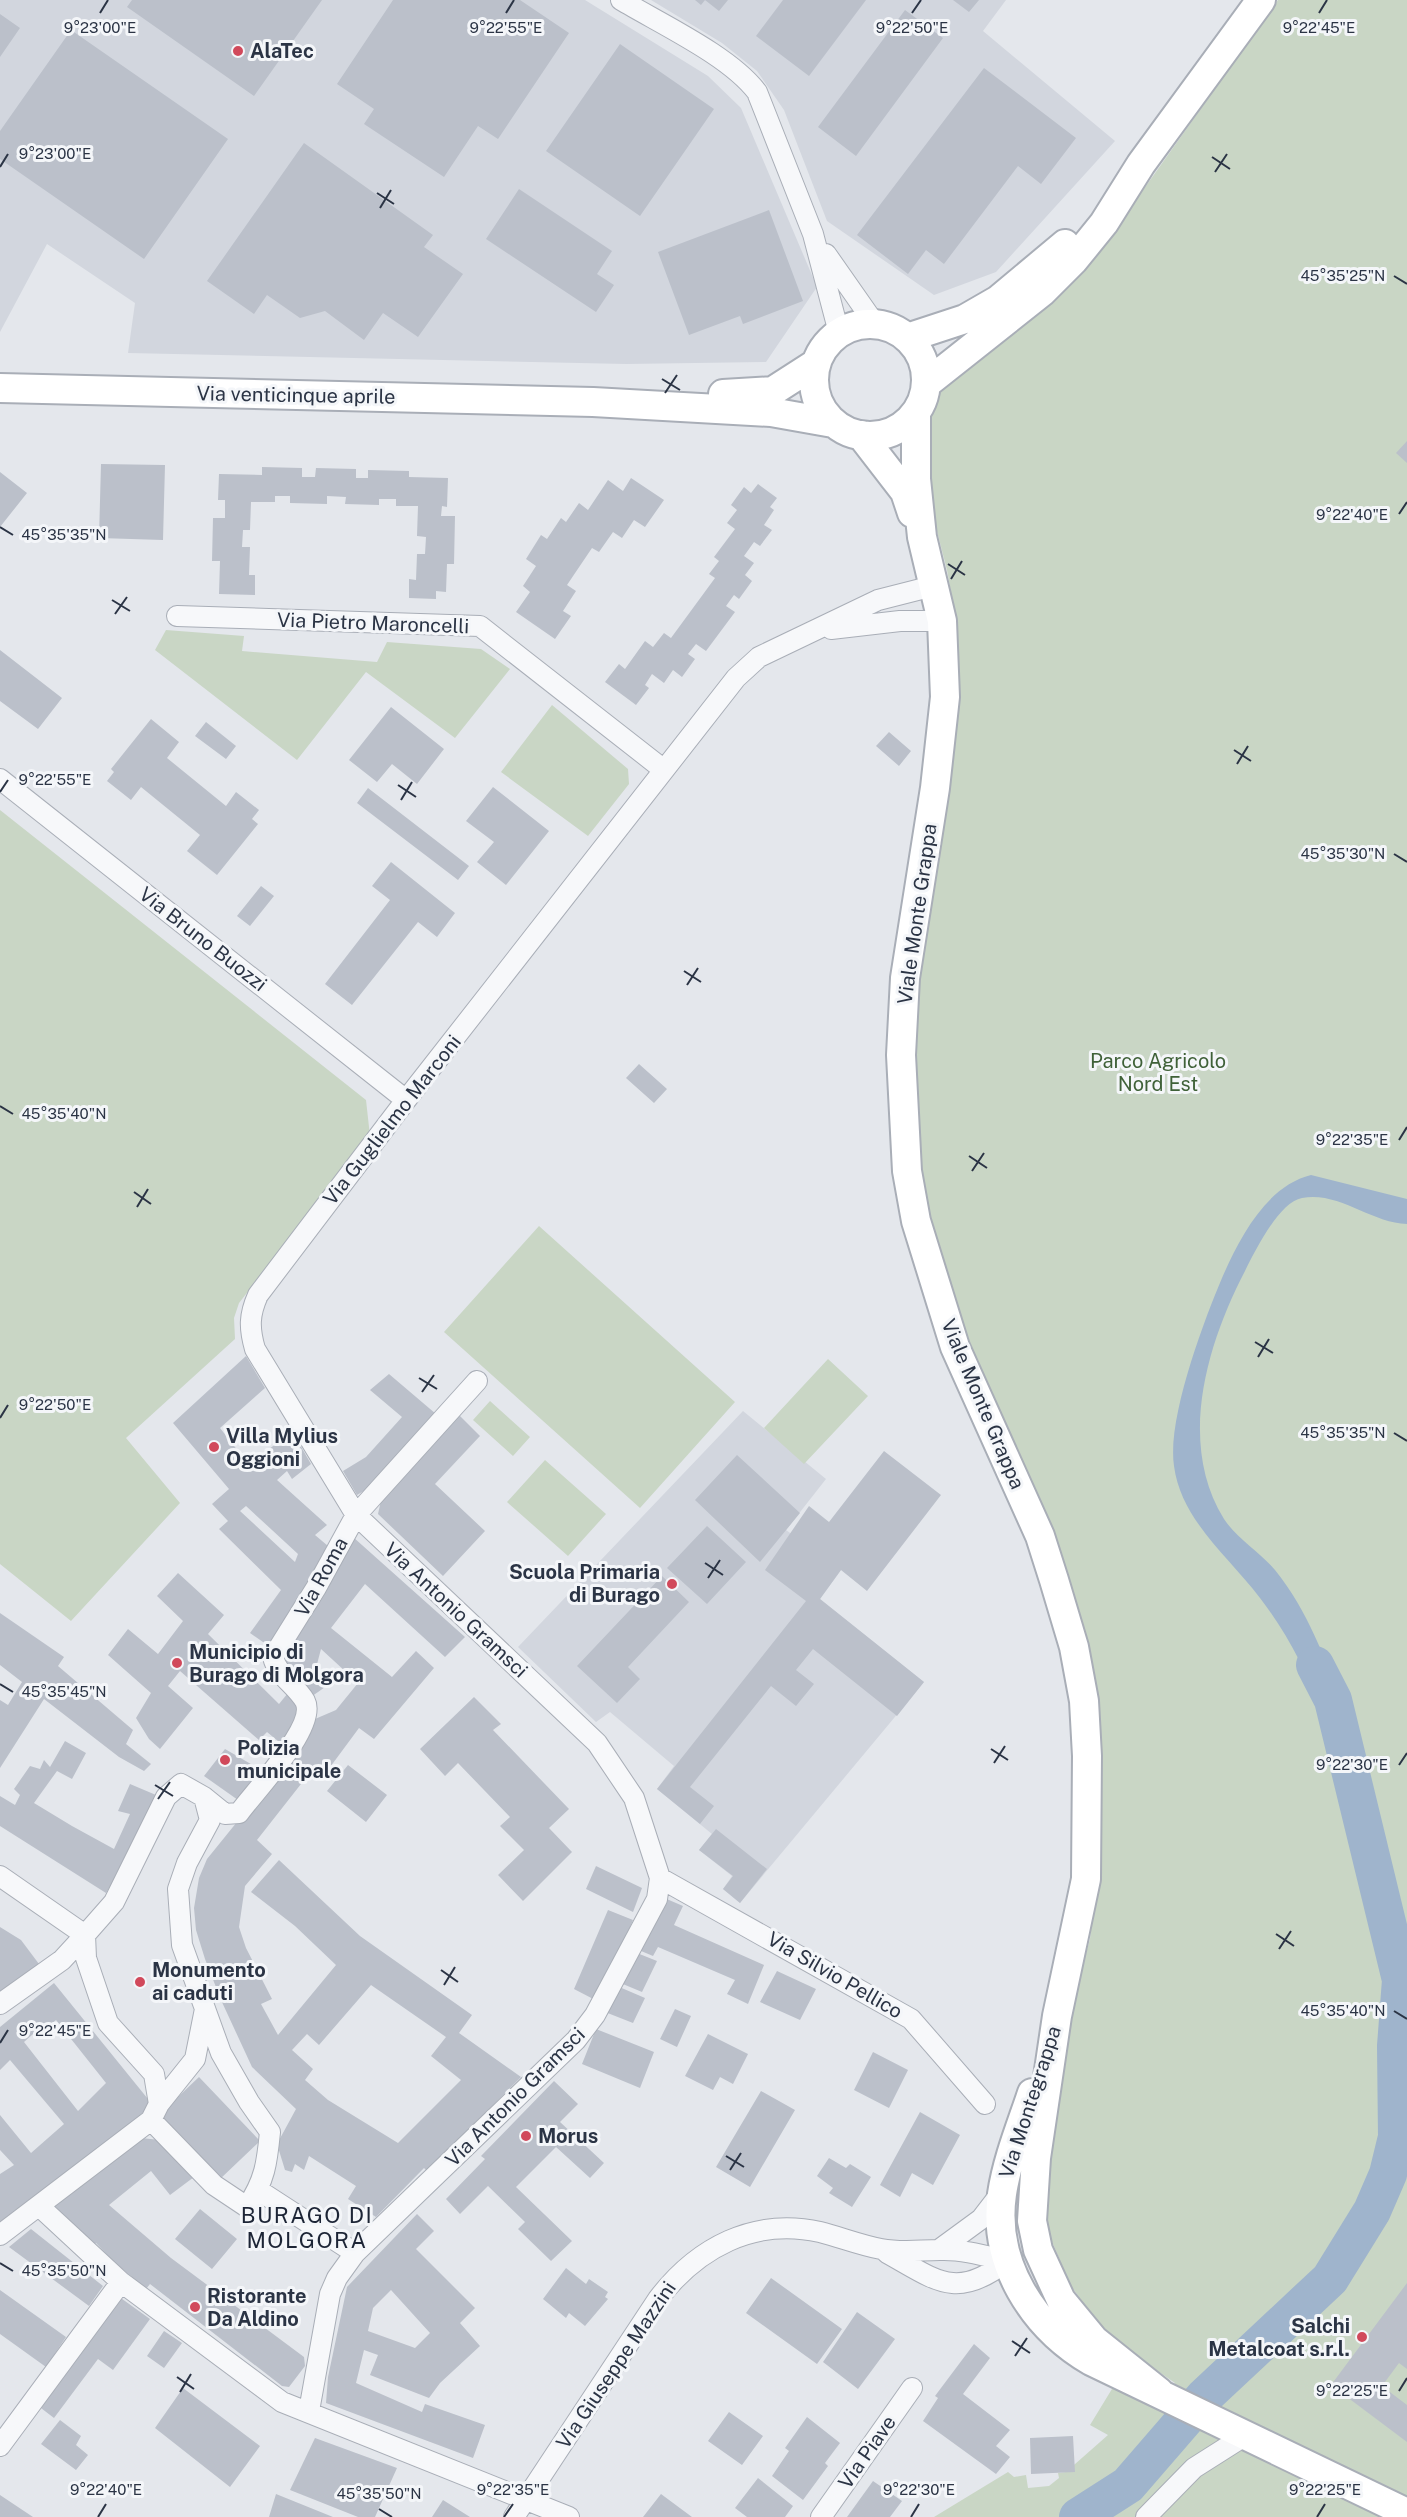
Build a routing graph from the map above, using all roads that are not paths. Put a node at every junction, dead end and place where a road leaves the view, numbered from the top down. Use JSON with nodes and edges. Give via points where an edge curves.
{"nodes":[{"id":1,"x":621,"y":0,"type":"edge"},
{"id":2,"x":1261,"y":0,"type":"edge"},
{"id":3,"x":1141,"y":164,"type":"junction"},
{"id":4,"x":813,"y":234,"type":"junction"},
{"id":5,"x":875,"y":324,"type":"junction"},
{"id":6,"x":838,"y":333,"type":"junction"},
{"id":7,"x":907,"y":338,"type":"junction"},
{"id":8,"x":815,"y":364,"type":"junction"},
{"id":9,"x":926,"y":384,"type":"junction"},
{"id":10,"x":0,"y":388,"type":"edge"},
{"id":11,"x":593,"y":402,"type":"junction"},
{"id":12,"x":916,"y":412,"type":"junction"},
{"id":13,"x":833,"y":423,"type":"junction"},
{"id":14,"x":861,"y":435,"type":"junction"},
{"id":15,"x":922,"y":537,"type":"junction"},
{"id":16,"x":933,"y":586,"type":"junction"},
{"id":17,"x":177,"y":616,"type":"dead end"},
{"id":18,"x":942,"y":621,"type":"junction"},
{"id":19,"x":814,"y":631,"type":"junction"},
{"id":20,"x":663,"y":770,"type":"junction"},
{"id":21,"x":0,"y":779,"type":"edge"},
{"id":22,"x":406,"y":1100,"type":"junction"},
{"id":23,"x":477,"y":1381,"type":"dead end"},
{"id":24,"x":356,"y":1515,"type":"junction"},
{"id":25,"x":204,"y":1797,"type":"junction"},
{"id":26,"x":0,"y":1876,"type":"edge"},
{"id":27,"x":660,"y":1878,"type":"junction"},
{"id":28,"x":85,"y":1935,"type":"junction"},
{"id":29,"x":0,"y":2004,"type":"edge"},
{"id":30,"x":205,"y":2009,"type":"junction"},
{"id":31,"x":1057,"y":2016,"type":"junction"},
{"id":32,"x":985,"y":2104,"type":"dead end"},
{"id":33,"x":155,"y":2112,"type":"junction"},
{"id":34,"x":258,"y":2190,"type":"junction"},
{"id":35,"x":1002,"y":2191,"type":"junction"},
{"id":36,"x":39,"y":2206,"type":"junction"},
{"id":37,"x":1032,"y":2221,"type":"junction"},
{"id":38,"x":0,"y":2235,"type":"edge"},
{"id":39,"x":880,"y":2249,"type":"junction"},
{"id":40,"x":940,"y":2249,"type":"junction"},
{"id":41,"x":355,"y":2253,"type":"junction"},
{"id":42,"x":1007,"y":2261,"type":"junction"},
{"id":43,"x":121,"y":2282,"type":"junction"},
{"id":44,"x":1061,"y":2300,"type":"junction"},
{"id":45,"x":912,"y":2388,"type":"dead end"},
{"id":46,"x":1167,"y":2396,"type":"junction"},
{"id":47,"x":309,"y":2411,"type":"junction"},
{"id":48,"x":1246,"y":2435,"type":"junction"},
{"id":49,"x":0,"y":2446,"type":"edge"},
{"id":50,"x":526,"y":2498,"type":"junction"},
{"id":51,"x":1407,"y":2513,"type":"edge"},
{"id":52,"x":514,"y":2517,"type":"edge"},
{"id":53,"x":568,"y":2517,"type":"edge"},
{"id":54,"x":821,"y":2517,"type":"edge"},
{"id":55,"x":1146,"y":2517,"type":"edge"}],
"edges":[{"from":1,"to":4,"type":"street","via":[[729,65],[748,81],[764,108]]},
{"from":2,"to":3,"type":"street"},
{"from":3,"to":7,"type":"street","via":[[1065,244],[1007,294],[965,319]]},
{"from":3,"to":9,"type":"street","via":[[1104,223],[1066,268]]},
{"from":4,"to":5,"type":"street"},
{"from":4,"to":6,"type":"street"},
{"from":5,"to":6,"type":"street","via":[[856,325]]},
{"from":5,"to":7,"type":"street","via":[[892,328]]},
{"from":6,"to":8,"type":"street","via":[[820,352]]},
{"from":7,"to":9,"type":"street","via":[[922,359]]},
{"from":8,"to":11,"type":"street","name":"Via venticinque aprile","via":[[773,391]]},
{"from":8,"to":13,"type":"street","via":[[816,396]]},
{"from":9,"to":12,"type":"street"},
{"from":10,"to":11,"type":"street","name":"Via venticinque aprile"},
{"from":11,"to":13,"type":"street","name":"Via venticinque aprile","via":[[771,412]]},
{"from":12,"to":14,"type":"street","via":[[892,431]]},
{"from":12,"to":15,"type":"street","name":"Viale Monte Grappa","via":[[915,479]]},
{"from":13,"to":14,"type":"street"},
{"from":14,"to":15,"type":"street","name":"Viale Monte Grappa","via":[[904,492]]},
{"from":15,"to":16,"type":"street","name":"Viale Monte Grappa"},
{"from":16,"to":18,"type":"street","name":"Viale Monte Grappa"},
{"from":16,"to":19,"type":"street","name":"Via Guglielmo Marconi","via":[[878,600]]},
{"from":17,"to":20,"type":"street","name":"Via Pietro Maroncelli","via":[[480,626]]},
{"from":18,"to":19,"type":"street","name":"Via Guglielmo Marconi","via":[[900,621]]},
{"from":18,"to":31,"type":"street","name":"Viale Monte Grappa","via":[[944,715],[905,978],[901,1055],[907,1171],[916,1221],[955,1347],[1040,1536],[1074,1647],[1080,1680],[1087,1756],[1086,1879]]},
{"from":19,"to":20,"type":"street","name":"Via Guglielmo Marconi","via":[[759,657],[736,678]]},
{"from":20,"to":22,"type":"street","name":"Via Guglielmo Marconi"},
{"from":21,"to":22,"type":"street","name":"Via Bruno Buozzi"},
{"from":22,"to":24,"type":"street","name":"Via Guglielmo Marconi","via":[[258,1295],[250,1313],[249,1330],[255,1349]]},
{"from":23,"to":24,"type":"street"},
{"from":24,"to":25,"type":"street","name":"Via Roma","via":[[273,1657],[276,1670],[306,1702],[300,1733],[239,1813],[225,1814]]},
{"from":24,"to":27,"type":"street","name":"Via Antonio Gramsci","via":[[597,1743],[634,1798]]},
{"from":25,"to":28,"type":"street","via":[[181,1784],[166,1797],[114,1902]]},
{"from":25,"to":30,"type":"street","via":[[210,1820],[178,1889],[182,1945]]},
{"from":26,"to":28,"type":"street"},
{"from":27,"to":32,"type":"street","name":"Via Silvio Pellico","via":[[911,2019]]},
{"from":27,"to":41,"type":"street","name":"Via Antonio Gramsci","via":[[657,1899],[642,1928],[595,2015],[576,2040]]},
{"from":28,"to":29,"type":"street","via":[[62,1960]]},
{"from":28,"to":33,"type":"street","via":[[86,1958],[108,2023],[154,2074]]},
{"from":30,"to":33,"type":"street","via":[[195,2059]]},
{"from":30,"to":34,"type":"street","via":[[221,2053],[270,2132],[267,2167]]},
{"from":31,"to":35,"type":"street","name":"Via Montegrappa"},
{"from":31,"to":37,"type":"street","name":"Via Montegrappa","via":[[1036,2158]]},
{"from":33,"to":34,"type":"street","via":[[214,2185],[247,2207]]},
{"from":33,"to":36,"type":"street"},
{"from":34,"to":41,"type":"street"},
{"from":35,"to":40,"type":"street","via":[[981,2219]]},
{"from":35,"to":42,"type":"street","name":"Via Montegrappa","via":[[1001,2236]]},
{"from":36,"to":38,"type":"street"},
{"from":36,"to":43,"type":"street"},
{"from":37,"to":42,"type":"street"},
{"from":37,"to":44,"type":"street","name":"Via Montegrappa","via":[[1038,2250]]},
{"from":39,"to":40,"type":"street","name":"Via Giuseppe Mazzini","via":[[922,2253]]},
{"from":39,"to":42,"type":"street","name":"Via Giuseppe Mazzini","via":[[942,2283],[955,2285],[984,2277]]},
{"from":39,"to":50,"type":"street","name":"Via Giuseppe Mazzini","via":[[819,2232],[765,2229],[725,2241],[690,2263],[658,2299]]},
{"from":40,"to":42,"type":"street","name":"Via Giuseppe Mazzini"},
{"from":41,"to":47,"type":"street","name":"Via Antonio Gramsci","via":[[330,2294]]},
{"from":42,"to":44,"type":"street","via":[[1032,2271]]},
{"from":42,"to":46,"type":"street","name":"Via Montegrappa","via":[[1029,2305],[1066,2345],[1091,2361]]},
{"from":43,"to":47,"type":"street","via":[[282,2402]]},
{"from":43,"to":49,"type":"street"},
{"from":44,"to":46,"type":"street","name":"Via Montegrappa","via":[[1094,2340]]},
{"from":45,"to":54,"type":"street","name":"Via Piave"},
{"from":46,"to":48,"type":"street"},
{"from":47,"to":50,"type":"street"},
{"from":48,"to":51,"type":"street"},
{"from":48,"to":55,"type":"street","via":[[1194,2468]]},
{"from":50,"to":52,"type":"street","name":"Via Giuseppe Mazzini"},
{"from":50,"to":53,"type":"street"}]}
